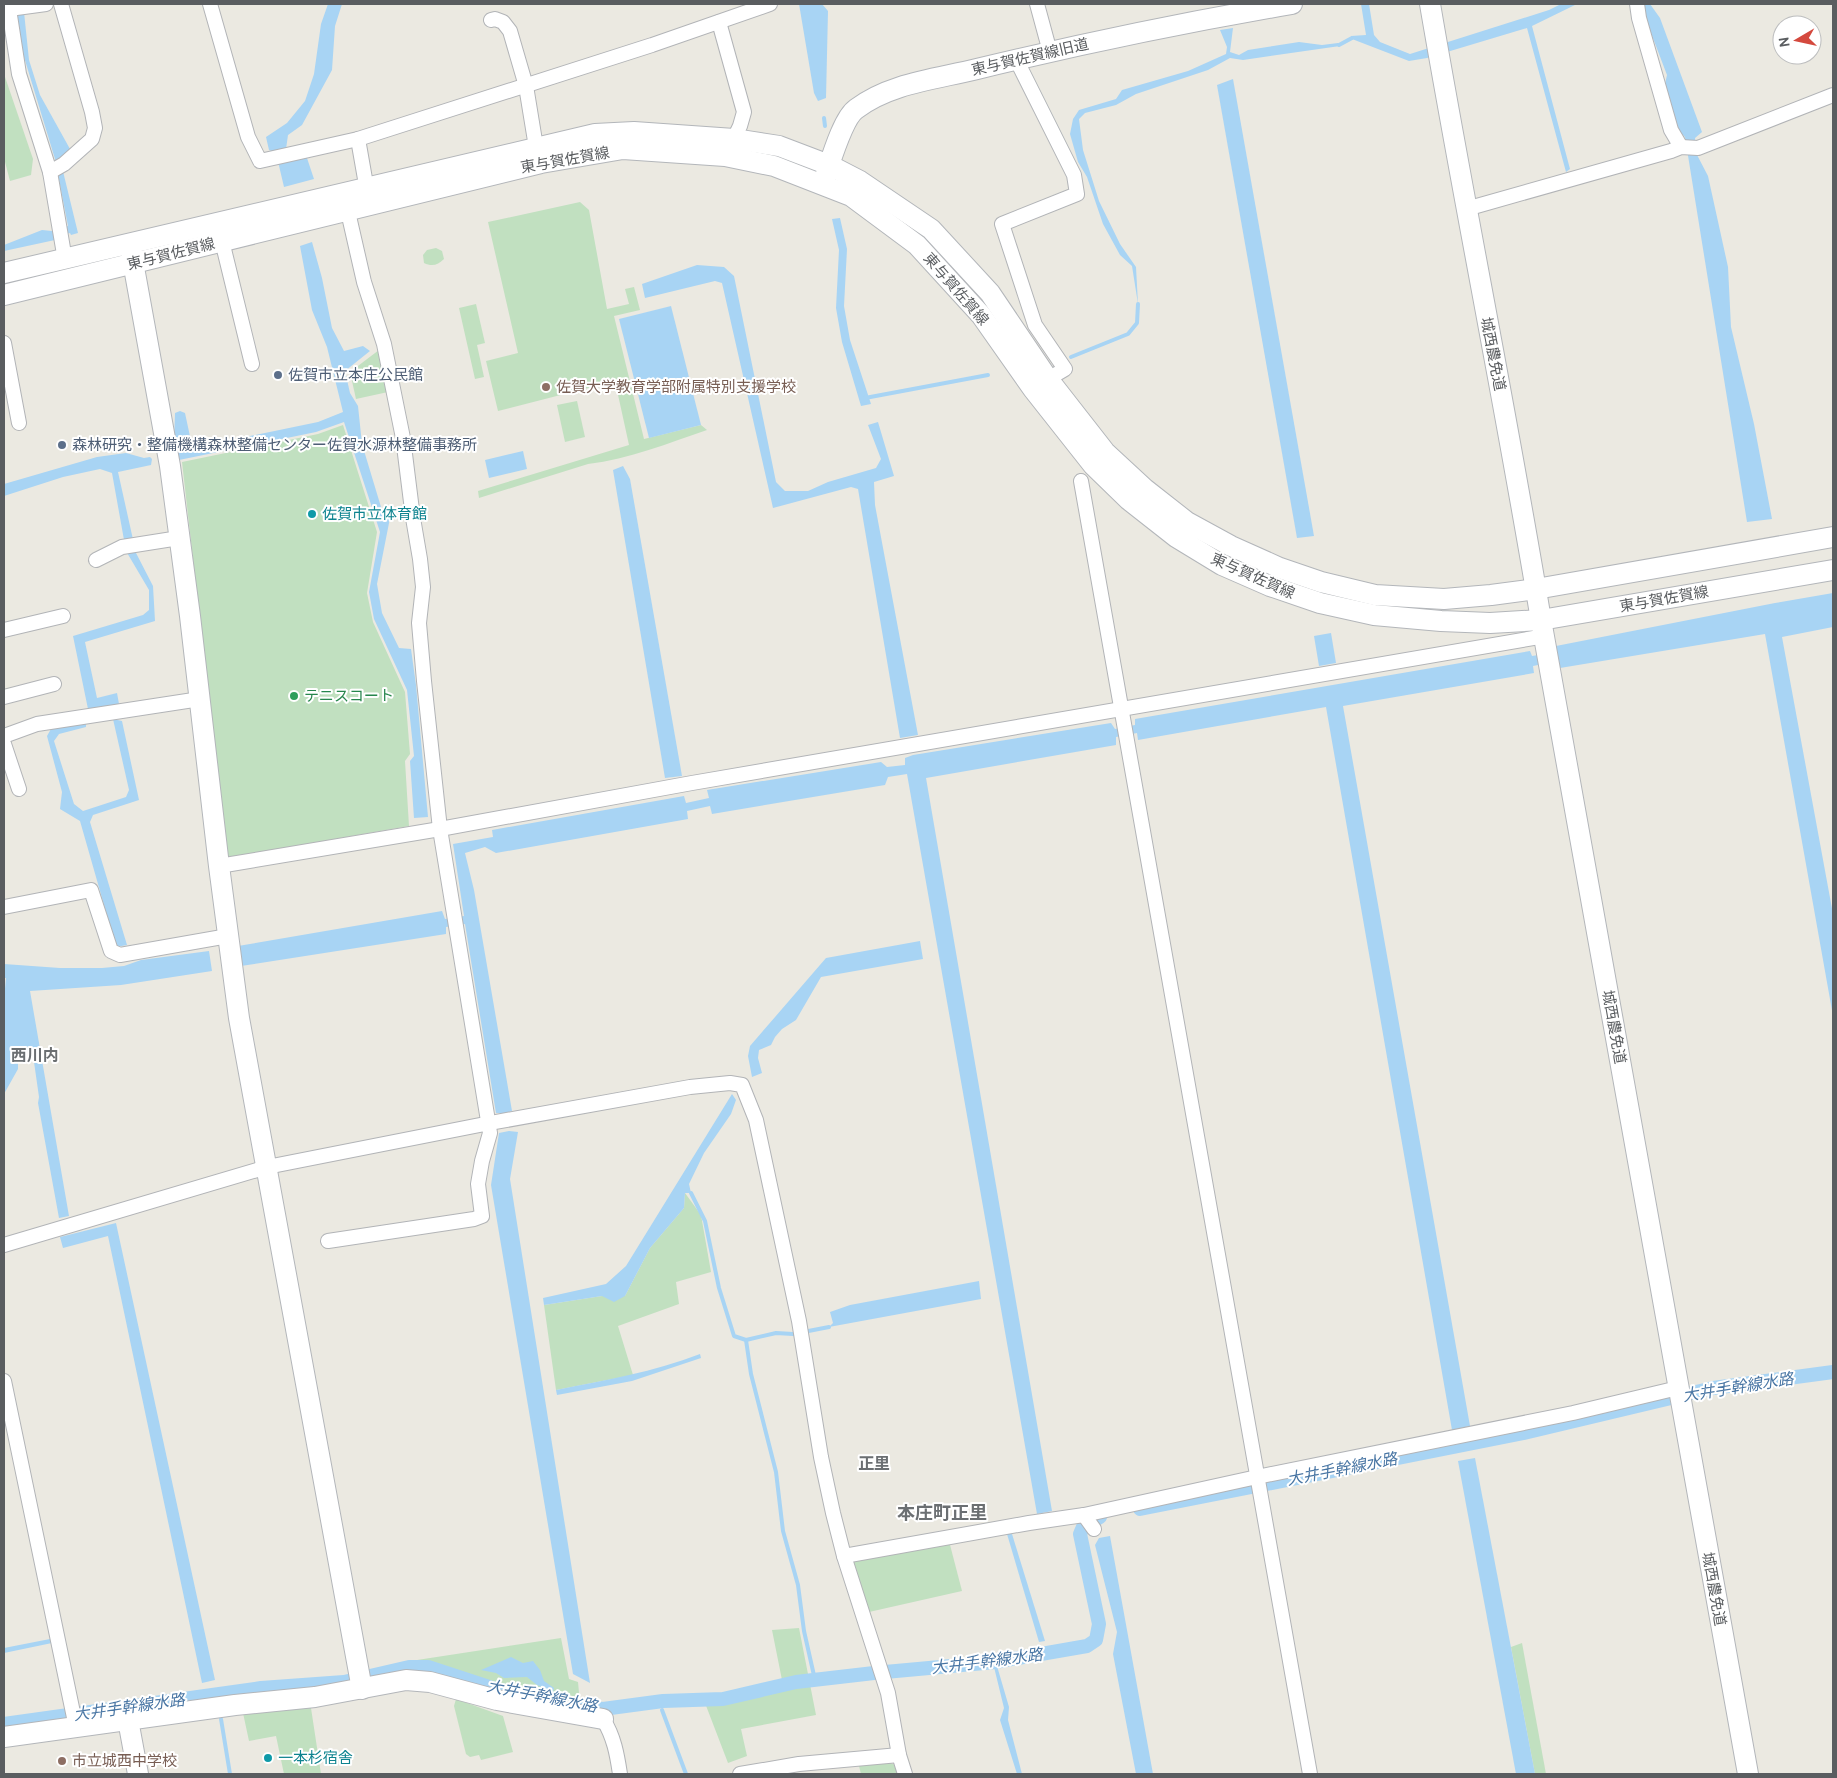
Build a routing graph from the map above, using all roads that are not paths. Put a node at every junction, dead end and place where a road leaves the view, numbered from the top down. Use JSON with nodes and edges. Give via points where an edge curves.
{"nodes":[{"id":1,"x":46,"y":4,"type":"edge"},
{"id":2,"x":61,"y":4,"type":"edge"},
{"id":3,"x":210,"y":4,"type":"edge"},
{"id":4,"x":770,"y":4,"type":"edge"},
{"id":5,"x":1037,"y":4,"type":"edge"},
{"id":6,"x":1292,"y":4,"type":"edge"},
{"id":7,"x":1430,"y":4,"type":"edge"},
{"id":8,"x":1637,"y":5,"type":"edge"},
{"id":9,"x":13,"y":7,"type":"edge"},
{"id":10,"x":491,"y":20,"type":"dead end"},
{"id":11,"x":719,"y":22,"type":"junction"},
{"id":12,"x":1050,"y":52,"type":"junction"},
{"id":13,"x":1016,"y":59,"type":"junction"},
{"id":14,"x":526,"y":86,"type":"junction"},
{"id":15,"x":1833,"y":95,"type":"edge"},
{"id":16,"x":358,"y":139,"type":"junction"},
{"id":17,"x":536,"y":147,"type":"junction"},
{"id":18,"x":1681,"y":147,"type":"junction"},
{"id":19,"x":729,"y":148,"type":"junction"},
{"id":20,"x":829,"y":165,"type":"junction"},
{"id":21,"x":56,"y":168,"type":"junction"},
{"id":22,"x":822,"y":184,"type":"junction"},
{"id":23,"x":368,"y":196,"type":"junction"},
{"id":24,"x":346,"y":201,"type":"junction"},
{"id":25,"x":1466,"y":209,"type":"junction"},
{"id":26,"x":222,"y":241,"type":"junction"},
{"id":27,"x":130,"y":244,"type":"junction"},
{"id":28,"x":65,"y":260,"type":"junction"},
{"id":29,"x":133,"y":263,"type":"junction"},
{"id":30,"x":4,"y":273,"type":"edge"},
{"id":31,"x":4,"y":295,"type":"edge"},
{"id":32,"x":4,"y":343,"type":"edge"},
{"id":33,"x":252,"y":364,"type":"dead end"},
{"id":34,"x":1048,"y":379,"type":"junction"},
{"id":35,"x":19,"y":423,"type":"dead end"},
{"id":36,"x":1081,"y":481,"type":"dead end"},
{"id":37,"x":1833,"y":537,"type":"edge"},
{"id":38,"x":179,"y":538,"type":"junction"},
{"id":39,"x":96,"y":560,"type":"dead end"},
{"id":40,"x":1833,"y":570,"type":"edge"},
{"id":41,"x":1536,"y":589,"type":"junction"},
{"id":42,"x":63,"y":616,"type":"dead end"},
{"id":43,"x":4,"y":630,"type":"edge"},
{"id":44,"x":1546,"y":643,"type":"junction"},
{"id":45,"x":54,"y":684,"type":"dead end"},
{"id":46,"x":4,"y":697,"type":"edge"},
{"id":47,"x":200,"y":699,"type":"junction"},
{"id":48,"x":1122,"y":709,"type":"junction"},
{"id":49,"x":4,"y":736,"type":"edge"},
{"id":50,"x":4,"y":744,"type":"edge"},
{"id":51,"x":19,"y":789,"type":"dead end"},
{"id":52,"x":440,"y":829,"type":"junction"},
{"id":53,"x":219,"y":866,"type":"junction"},
{"id":54,"x":4,"y":907,"type":"edge"},
{"id":55,"x":228,"y":936,"type":"junction"},
{"id":56,"x":490,"y":1124,"type":"junction"},
{"id":57,"x":267,"y":1167,"type":"junction"},
{"id":58,"x":328,"y":1241,"type":"dead end"},
{"id":59,"x":5,"y":1242,"type":"edge"},
{"id":60,"x":4,"y":1381,"type":"edge"},
{"id":61,"x":1680,"y":1396,"type":"junction"},
{"id":62,"x":1256,"y":1477,"type":"junction"},
{"id":63,"x":1084,"y":1515,"type":"junction"},
{"id":64,"x":1094,"y":1529,"type":"dead end"},
{"id":65,"x":844,"y":1556,"type":"junction"},
{"id":66,"x":361,"y":1682,"type":"junction"},
{"id":67,"x":603,"y":1719,"type":"joint"},
{"id":68,"x":128,"y":1720,"type":"junction"},
{"id":69,"x":76,"y":1724,"type":"junction"},
{"id":70,"x":4,"y":1737,"type":"edge"},
{"id":71,"x":899,"y":1755,"type":"junction"},
{"id":72,"x":138,"y":1774,"type":"edge"},
{"id":73,"x":620,"y":1774,"type":"edge"},
{"id":74,"x":740,"y":1774,"type":"edge"},
{"id":75,"x":905,"y":1774,"type":"edge"},
{"id":76,"x":1310,"y":1774,"type":"edge"},
{"id":77,"x":1748,"y":1774,"type":"edge"}],
"edges":[{"from":1,"to":9,"type":"street"},
{"from":2,"to":21,"type":"street","via":[[95,128],[92,139]]},
{"from":3,"to":16,"type":"street","via":[[248,137],[260,161]]},
{"from":4,"to":11,"type":"street"},
{"from":5,"to":12,"type":"street"},
{"from":6,"to":12,"type":"main road","name":"東与賀佐賀線旧道"},
{"from":7,"to":25,"type":"main road","name":"城西農免道"},
{"from":8,"to":18,"type":"street","via":[[1671,130]]},
{"from":9,"to":21,"type":"street","via":[[18,74]]},
{"from":10,"to":14,"type":"street","via":[[503,22],[510,31]]},
{"from":11,"to":14,"type":"street"},
{"from":11,"to":19,"type":"street","via":[[744,112]]},
{"from":12,"to":13,"type":"main road","name":"東与賀佐賀線旧道"},
{"from":13,"to":20,"type":"main road","name":"東与賀佐賀線旧道","via":[[887,91],[854,110]]},
{"from":13,"to":34,"type":"street","via":[[1074,175],[1077,194],[1002,224],[1035,326],[1065,369]]},
{"from":14,"to":16,"type":"street"},
{"from":14,"to":17,"type":"street"},
{"from":15,"to":18,"type":"street","via":[[1698,148]]},
{"from":16,"to":23,"type":"street"},
{"from":17,"to":19,"type":"main road","name":"東与賀佐賀線","via":[[595,134],[634,132]]},
{"from":17,"to":23,"type":"main road","name":"東与賀佐賀線"},
{"from":18,"to":25,"type":"street"},
{"from":19,"to":20,"type":"main road","name":"東与賀佐賀線","via":[[779,146]]},
{"from":19,"to":22,"type":"main road","name":"東与賀佐賀線"},
{"from":19,"to":23,"type":"main road","name":"東与賀佐賀線","via":[[623,149]]},
{"from":20,"to":22,"type":"main road","name":"東与賀佐賀線旧道"},
{"from":20,"to":34,"type":"main road","name":"東与賀佐賀線","via":[[860,181],[931,229],[990,293]]},
{"from":21,"to":28,"type":"street"},
{"from":22,"to":44,"type":"main road","name":"東与賀佐賀線","via":[[851,196],[917,245],[981,315],[1033,389],[1094,465],[1130,500],[1176,537],[1222,565],[1320,603],[1374,615],[1490,623]]},
{"from":23,"to":24,"type":"main road","name":"東与賀佐賀線"},
{"from":24,"to":26,"type":"main road","name":"東与賀佐賀線"},
{"from":24,"to":27,"type":"main road","name":"東与賀佐賀線"},
{"from":24,"to":52,"type":"street","via":[[364,282],[384,344],[403,438],[423,588],[419,623]]},
{"from":25,"to":41,"type":"main road","name":"城西農免道"},
{"from":26,"to":29,"type":"main road","name":"東与賀佐賀線"},
{"from":26,"to":33,"type":"street"},
{"from":27,"to":28,"type":"main road","name":"東与賀佐賀線"},
{"from":27,"to":29,"type":"main road"},
{"from":28,"to":30,"type":"main road","name":"東与賀佐賀線"},
{"from":29,"to":31,"type":"main road","name":"東与賀佐賀線"},
{"from":29,"to":38,"type":"main road","via":[[158,397]]},
{"from":32,"to":35,"type":"street"},
{"from":34,"to":41,"type":"main road","name":"東与賀佐賀線","via":[[1106,452],[1145,489],[1187,522],[1280,568],[1375,595],[1444,599]]},
{"from":36,"to":48,"type":"street"},
{"from":37,"to":41,"type":"main road","name":"東与賀佐賀線"},
{"from":38,"to":39,"type":"street","via":[[122,547]]},
{"from":38,"to":47,"type":"main road"},
{"from":40,"to":44,"type":"main road","name":"東与賀佐賀線"},
{"from":41,"to":44,"type":"main road","name":"城西農免道"},
{"from":42,"to":43,"type":"street"},
{"from":44,"to":48,"type":"street"},
{"from":44,"to":61,"type":"main road","name":"城西農免道"},
{"from":45,"to":46,"type":"street"},
{"from":47,"to":49,"type":"street","via":[[38,724]]},
{"from":47,"to":53,"type":"main road"},
{"from":48,"to":52,"type":"street"},
{"from":48,"to":62,"type":"street"},
{"from":50,"to":51,"type":"street"},
{"from":52,"to":53,"type":"street"},
{"from":52,"to":56,"type":"street"},
{"from":53,"to":55,"type":"main road"},
{"from":54,"to":55,"type":"street","via":[[91,890],[111,951],[124,954]]},
{"from":55,"to":57,"type":"main road","via":[[239,1018]]},
{"from":56,"to":57,"type":"street"},
{"from":56,"to":58,"type":"street","via":[[478,1184],[482,1216]]},
{"from":56,"to":65,"type":"street","via":[[690,1087],[742,1084],[756,1120]]},
{"from":57,"to":59,"type":"street"},
{"from":57,"to":66,"type":"main road"},
{"from":60,"to":69,"type":"street"},
{"from":61,"to":62,"type":"street","via":[[1573,1413]]},
{"from":61,"to":77,"type":"main road","name":"城西農免道"},
{"from":62,"to":63,"type":"street"},
{"from":62,"to":76,"type":"street"},
{"from":63,"to":64,"type":"street"},
{"from":63,"to":65,"type":"street"},
{"from":65,"to":71,"type":"street","via":[[888,1693]]},
{"from":66,"to":67,"type":"main road","via":[[430,1682],[497,1700]]},
{"from":66,"to":68,"type":"main road","via":[[315,1698]]},
{"from":67,"to":73,"type":"street","via":[[615,1745]]},
{"from":68,"to":69,"type":"main road"},
{"from":68,"to":72,"type":"main road"},
{"from":69,"to":70,"type":"main road"},
{"from":71,"to":74,"type":"street","via":[[799,1764]]},
{"from":71,"to":75,"type":"street"}]}
